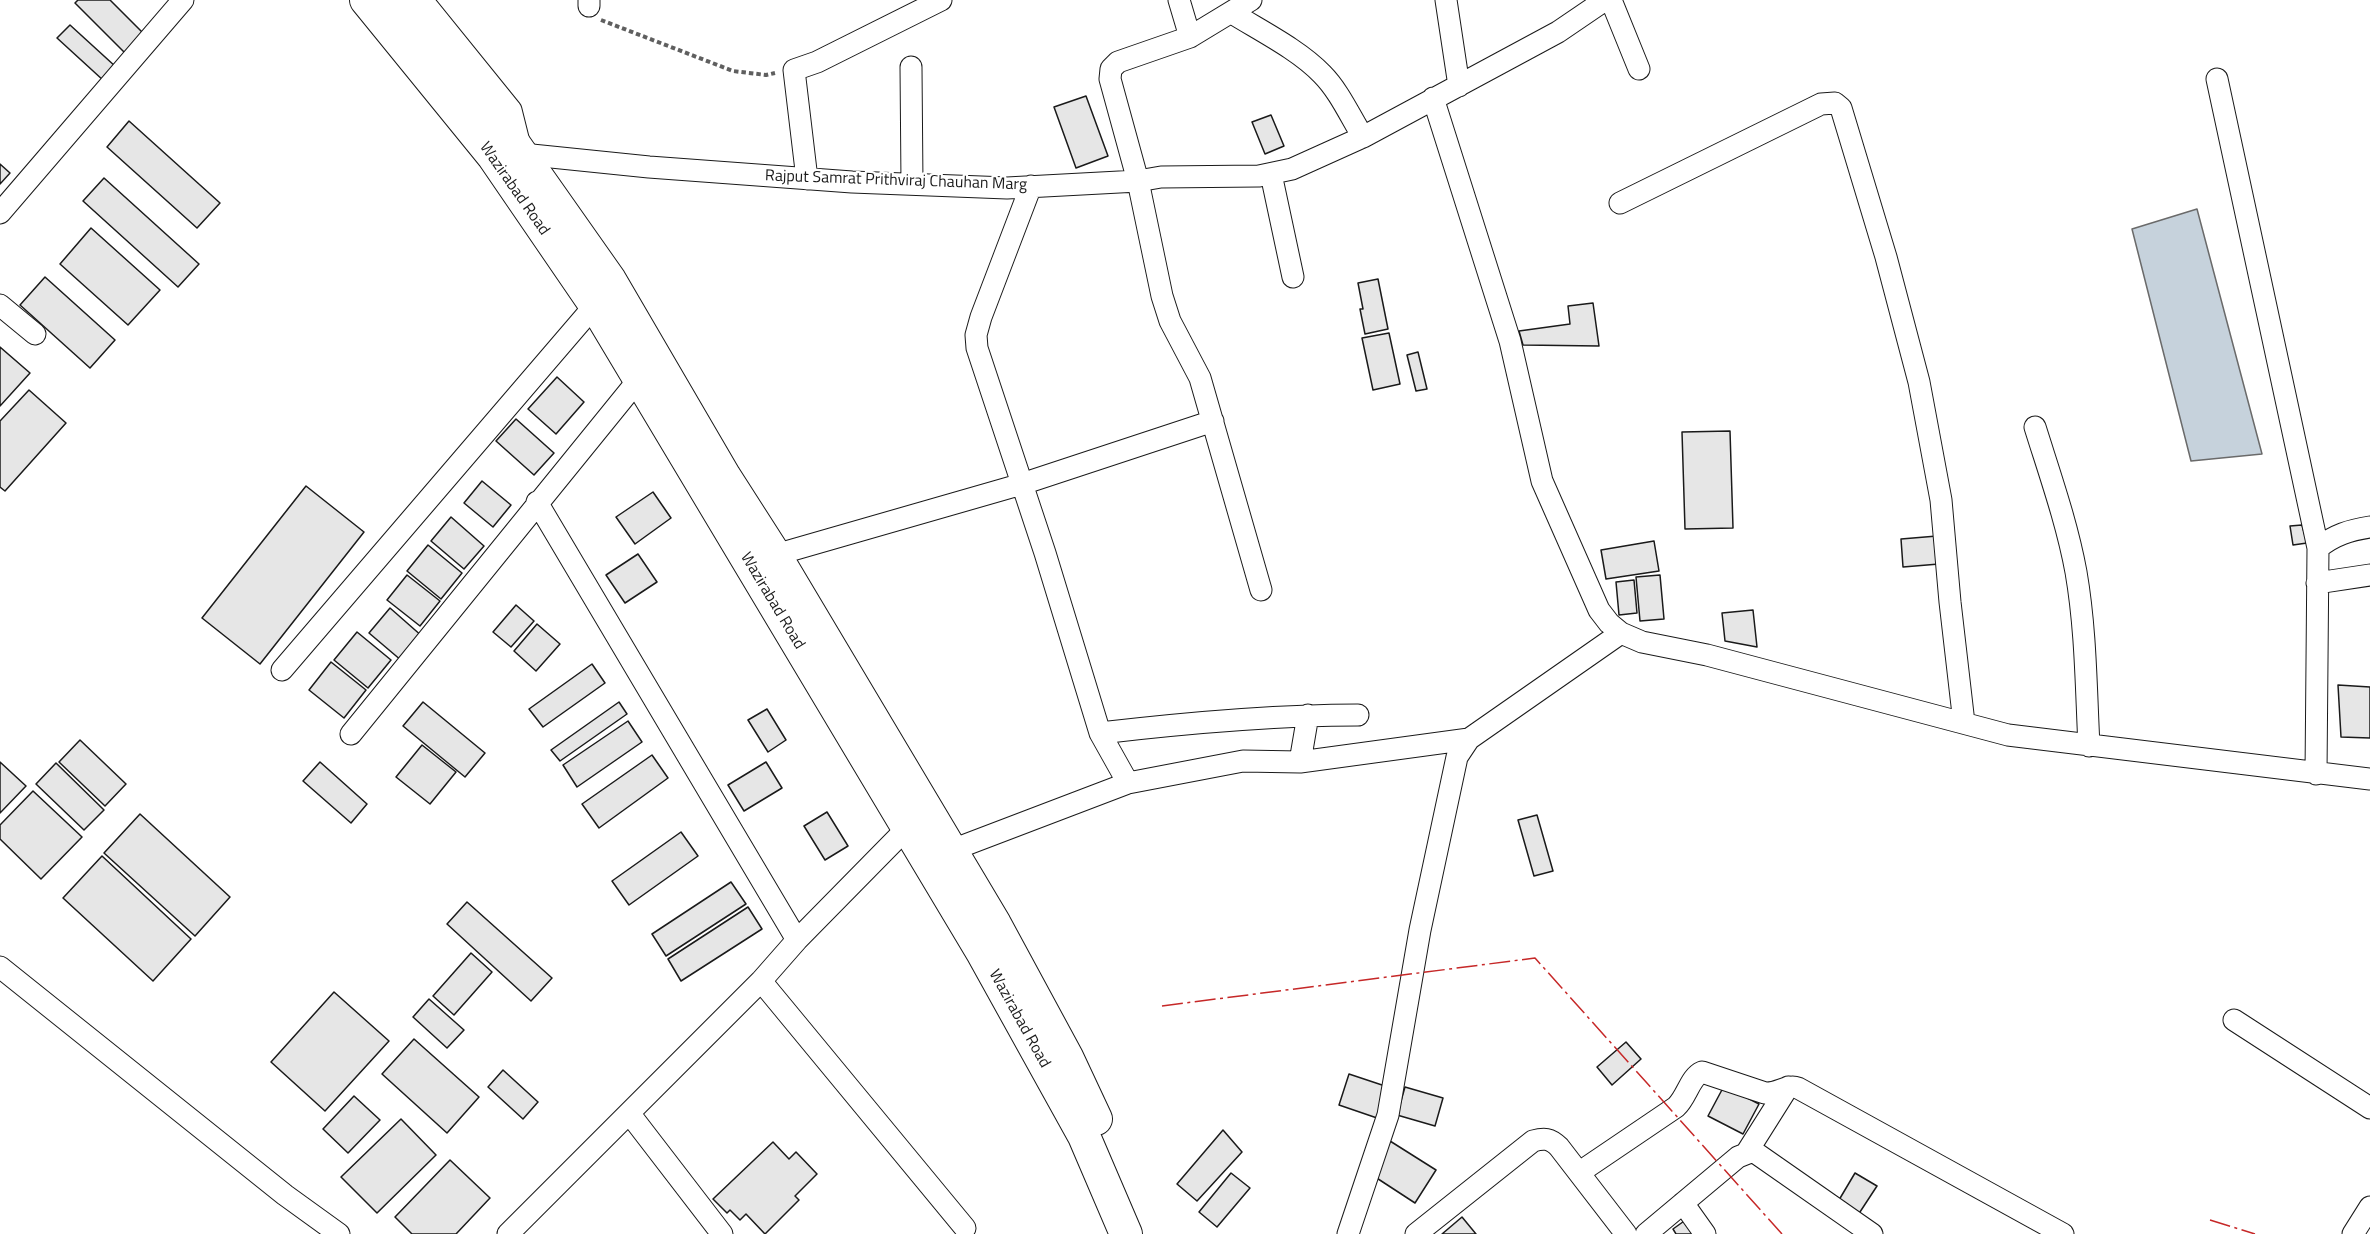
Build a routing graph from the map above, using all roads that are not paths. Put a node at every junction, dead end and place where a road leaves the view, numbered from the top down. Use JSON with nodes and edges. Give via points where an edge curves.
{"nodes":[{"id":1,"x":183,"y":0,"type":"edge"},
{"id":2,"x":366,"y":0,"type":"edge"},
{"id":3,"x":399,"y":0,"type":"edge"},
{"id":4,"x":422,"y":0,"type":"edge"},
{"id":5,"x":941,"y":0,"type":"edge"},
{"id":6,"x":1179,"y":0,"type":"edge"},
{"id":7,"x":1251,"y":0,"type":"edge"},
{"id":8,"x":1446,"y":0,"type":"edge"},
{"id":9,"x":1605,"y":0,"type":"edge"},
{"id":10,"x":1611,"y":0,"type":"edge"},
{"id":11,"x":906,"y":8,"type":"edge"},
{"id":12,"x":1232,"y":13,"type":"junction"},
{"id":13,"x":1190,"y":37,"type":"junction"},
{"id":14,"x":910,"y":67,"type":"dead end"},
{"id":15,"x":1639,"y":69,"type":"dead end"},
{"id":16,"x":2217,"y":79,"type":"dead end"},
{"id":17,"x":1459,"y":86,"type":"junction"},
{"id":18,"x":1433,"y":98,"type":"junction"},
{"id":19,"x":1363,"y":137,"type":"junction"},
{"id":20,"x":513,"y":163,"type":"junction"},
{"id":21,"x":1271,"y":174,"type":"junction"},
{"id":22,"x":807,"y":179,"type":"junction"},
{"id":23,"x":1138,"y":181,"type":"junction"},
{"id":24,"x":912,"y":184,"type":"junction"},
{"id":25,"x":1031,"y":186,"type":"junction"},
{"id":26,"x":1620,"y":203,"type":"dead end"},
{"id":27,"x":0,"y":213,"type":"edge"},
{"id":28,"x":1293,"y":278,"type":"dead end"},
{"id":29,"x":0,"y":305,"type":"edge"},
{"id":30,"x":595,"y":305,"type":"junction"},
{"id":31,"x":35,"y":334,"type":"dead end"},
{"id":32,"x":639,"y":379,"type":"junction"},
{"id":33,"x":1213,"y":421,"type":"junction"},
{"id":34,"x":2035,"y":427,"type":"dead end"},
{"id":35,"x":1022,"y":484,"type":"junction"},
{"id":36,"x":537,"y":502,"type":"junction"},
{"id":37,"x":2370,"y":527,"type":"edge"},
{"id":38,"x":2318,"y":548,"type":"junction"},
{"id":39,"x":775,"y":555,"type":"junction"},
{"id":40,"x":2370,"y":575,"type":"edge"},
{"id":41,"x":2317,"y":583,"type":"junction"},
{"id":42,"x":1261,"y":590,"type":"dead end"},
{"id":43,"x":1621,"y":633,"type":"junction"},
{"id":44,"x":282,"y":670,"type":"dead end"},
{"id":45,"x":1308,"y":715,"type":"junction"},
{"id":46,"x":1358,"y":715,"type":"dead end"},
{"id":47,"x":1964,"y":723,"type":"junction"},
{"id":48,"x":351,"y":734,"type":"dead end"},
{"id":49,"x":1100,"y":734,"type":"junction"},
{"id":50,"x":1468,"y":739,"type":"junction"},
{"id":51,"x":2089,"y":746,"type":"junction"},
{"id":52,"x":1300,"y":762,"type":"junction"},
{"id":53,"x":2316,"y":774,"type":"junction"},
{"id":54,"x":2370,"y":779,"type":"edge"},
{"id":55,"x":1128,"y":783,"type":"junction"},
{"id":56,"x":916,"y":818,"type":"junction"},
{"id":57,"x":939,"y":855,"type":"junction"},
{"id":58,"x":797,"y":940,"type":"junction"},
{"id":59,"x":1,"y":972,"type":"edge"},
{"id":60,"x":761,"y":981,"type":"junction"},
{"id":61,"x":2234,"y":1020,"type":"dead end"},
{"id":62,"x":1788,"y":1087,"type":"junction"},
{"id":63,"x":2370,"y":1108,"type":"edge"},
{"id":64,"x":629,"y":1113,"type":"junction"},
{"id":65,"x":1747,"y":1152,"type":"junction"},
{"id":66,"x":1580,"y":1172,"type":"junction"},
{"id":67,"x":1683,"y":1203,"type":"junction"},
{"id":68,"x":2370,"y":1208,"type":"edge"},
{"id":69,"x":965,"y":1228,"type":"dead end"},
{"id":70,"x":339,"y":1234,"type":"edge"},
{"id":71,"x":508,"y":1234,"type":"edge"},
{"id":72,"x":722,"y":1234,"type":"edge"},
{"id":73,"x":1126,"y":1234,"type":"edge"},
{"id":74,"x":1150,"y":1234,"type":"edge"},
{"id":75,"x":1348,"y":1234,"type":"edge"},
{"id":76,"x":1416,"y":1234,"type":"edge"},
{"id":77,"x":1626,"y":1234,"type":"edge"},
{"id":78,"x":1646,"y":1234,"type":"edge"},
{"id":79,"x":1705,"y":1234,"type":"edge"},
{"id":80,"x":1872,"y":1234,"type":"edge"},
{"id":81,"x":2063,"y":1234,"type":"edge"},
{"id":82,"x":2353,"y":1234,"type":"edge"}],
"edges":[{"from":1,"to":27,"type":"street"},
{"from":2,"to":20,"type":"highway","name":"Wazirabad Road"},
{"from":3,"to":20,"type":"highway","name":"Wazirabad Road","via":[[449,60]]},
{"from":4,"to":20,"type":"street","via":[[511,110]]},
{"from":5,"to":11,"type":"street"},
{"from":6,"to":13,"type":"street"},
{"from":7,"to":12,"type":"street"},
{"from":8,"to":17,"type":"street"},
{"from":9,"to":17,"type":"street","name":"Rajput Samrat Prithviraj Chauhan Marg","via":[[1557,32]]},
{"from":10,"to":15,"type":"street"},
{"from":11,"to":22,"type":"street","via":[[817,62],[794,70]]},
{"from":12,"to":13,"type":"street"},
{"from":12,"to":19,"type":"street","via":[[1322,73]]},
{"from":13,"to":23,"type":"street","via":[[1125,59],[1112,69],[1110,78]]},
{"from":14,"to":24,"type":"street"},
{"from":16,"to":38,"type":"street"},
{"from":17,"to":18,"type":"street","name":"Rajput Samrat Prithviraj Chauhan Marg"},
{"from":18,"to":19,"type":"street","name":"Rajput Samrat Prithviraj Chauhan Marg"},
{"from":18,"to":43,"type":"street","via":[[1510,341],[1542,481],[1599,610]]},
{"from":19,"to":21,"type":"street","name":"Rajput Samrat Prithviraj Chauhan Marg","via":[[1292,169]]},
{"from":20,"to":22,"type":"street","name":"Rajput Samrat Prithviraj Chauhan Marg","via":[[649,167]]},
{"from":20,"to":30,"type":"highway","name":"Wazirabad Road"},
{"from":20,"to":39,"type":"highway","name":"Wazirabad Road","via":[[610,280]]},
{"from":21,"to":23,"type":"street","name":"Rajput Samrat Prithviraj Chauhan Marg"},
{"from":21,"to":28,"type":"street"},
{"from":22,"to":24,"type":"street","name":"Rajput Samrat Prithviraj Chauhan Marg"},
{"from":23,"to":25,"type":"street","name":"Rajput Samrat Prithviraj Chauhan Marg"},
{"from":23,"to":33,"type":"street","via":[[1162,296],[1170,321],[1200,378]]},
{"from":24,"to":25,"type":"street","name":"Rajput Samrat Prithviraj Chauhan Marg"},
{"from":25,"to":35,"type":"street","via":[[976,335],[976,348]]},
{"from":26,"to":47,"type":"street","via":[[1821,104],[1835,103],[1840,108],[1919,382],[1941,500]]},
{"from":29,"to":31,"type":"street"},
{"from":30,"to":32,"type":"highway","name":"Wazirabad Road"},
{"from":30,"to":44,"type":"street"},
{"from":32,"to":36,"type":"street"},
{"from":32,"to":56,"type":"highway","name":"Wazirabad Road"},
{"from":33,"to":35,"type":"street"},
{"from":33,"to":42,"type":"street"},
{"from":34,"to":51,"type":"street","via":[[2070,542],[2078,586]]},
{"from":35,"to":39,"type":"street"},
{"from":35,"to":49,"type":"street"},
{"from":36,"to":48,"type":"street"},
{"from":36,"to":58,"type":"street"},
{"from":37,"to":38,"type":"street","via":[[2330,538]]},
{"from":38,"to":41,"type":"street"},
{"from":39,"to":56,"type":"highway","name":"Wazirabad Road"},
{"from":40,"to":41,"type":"street"},
{"from":41,"to":53,"type":"street"},
{"from":43,"to":47,"type":"street","via":[[1642,642],[1707,655]]},
{"from":43,"to":50,"type":"street"},
{"from":45,"to":46,"type":"street"},
{"from":45,"to":49,"type":"street"},
{"from":45,"to":52,"type":"street"},
{"from":47,"to":51,"type":"street","via":[[2008,735]]},
{"from":49,"to":55,"type":"street"},
{"from":50,"to":52,"type":"street"},
{"from":50,"to":75,"type":"street","via":[[1452,772],[1388,1115]]},
{"from":51,"to":53,"type":"street"},
{"from":52,"to":55,"type":"street","via":[[1243,761]]},
{"from":53,"to":54,"type":"street"},
{"from":55,"to":57,"type":"street"},
{"from":56,"to":57,"type":"highway","name":"Wazirabad Road"},
{"from":56,"to":58,"type":"street"},
{"from":57,"to":73,"type":"highway","name":"Wazirabad Road","via":[[982,952],[1084,1136]]},
{"from":57,"to":74,"type":"highway","name":"Wazirabad Road","via":[[995,924],[1067,1057]]},
{"from":58,"to":60,"type":"street"},
{"from":59,"to":70,"type":"street"},
{"from":60,"to":64,"type":"street"},
{"from":60,"to":69,"type":"street"},
{"from":61,"to":63,"type":"street"},
{"from":62,"to":65,"type":"street"},
{"from":62,"to":66,"type":"street","via":[[1765,1093],[1699,1073],[1676,1107]]},
{"from":62,"to":81,"type":"street","via":[[1798,1088]]},
{"from":64,"to":71,"type":"street"},
{"from":64,"to":72,"type":"street"},
{"from":65,"to":67,"type":"street"},
{"from":65,"to":80,"type":"street","via":[[1760,1155]]},
{"from":66,"to":76,"type":"street","via":[[1554,1142],[1542,1138],[1533,1141]]},
{"from":66,"to":77,"type":"street"},
{"from":67,"to":78,"type":"street"},
{"from":67,"to":79,"type":"street"},
{"from":68,"to":82,"type":"street"}]}
